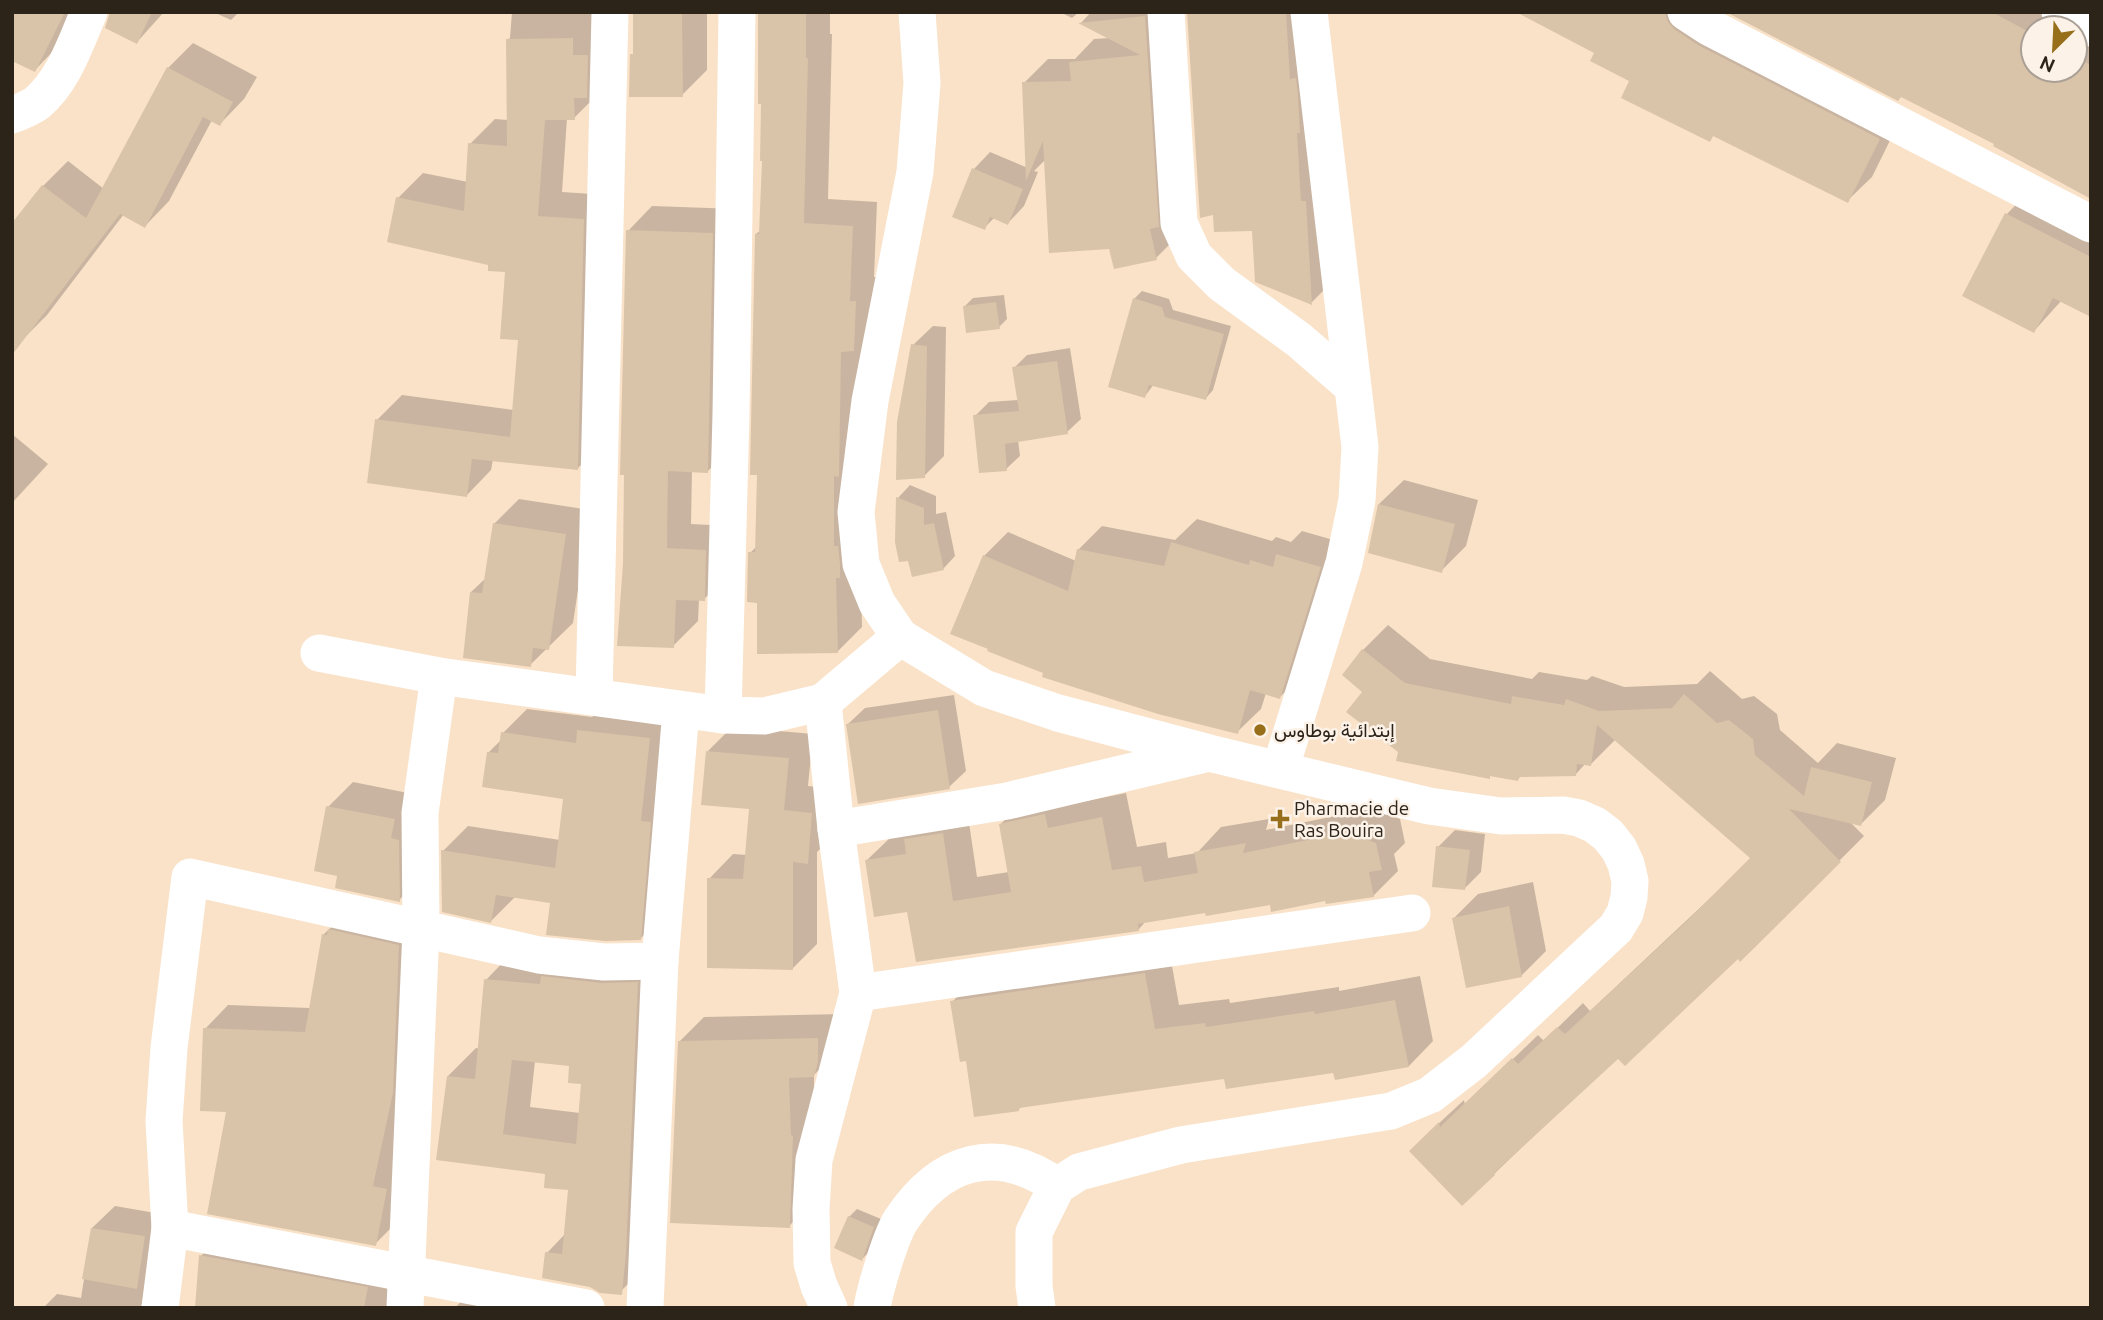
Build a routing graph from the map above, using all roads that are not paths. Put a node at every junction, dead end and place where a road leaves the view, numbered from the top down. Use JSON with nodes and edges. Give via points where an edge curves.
{"nodes":[{"id":1,"x":89,"y":12,"type":"edge"},
{"id":2,"x":610,"y":12,"type":"edge"},
{"id":3,"x":737,"y":12,"type":"edge"},
{"id":4,"x":917,"y":12,"type":"edge"},
{"id":5,"x":1166,"y":12,"type":"edge"},
{"id":6,"x":1309,"y":12,"type":"edge"},
{"id":7,"x":2060,"y":12,"type":"edge"},
{"id":8,"x":1704,"y":17,"type":"edge"},
{"id":9,"x":2091,"y":28,"type":"edge"},
{"id":10,"x":12,"y":116,"type":"edge"},
{"id":11,"x":2091,"y":224,"type":"edge"},
{"id":12,"x":1352,"y":386,"type":"junction"},
{"id":13,"x":900,"y":637,"type":"junction"},
{"id":14,"x":319,"y":653,"type":"dead end"},
{"id":15,"x":439,"y":676,"type":"junction"},
{"id":16,"x":594,"y":696,"type":"junction"},
{"id":17,"x":822,"y":702,"type":"junction"},
{"id":18,"x":681,"y":710,"type":"junction"},
{"id":19,"x":723,"y":715,"type":"junction"},
{"id":20,"x":1209,"y":753,"type":"junction"},
{"id":21,"x":1280,"y":769,"type":"junction"},
{"id":22,"x":836,"y":829,"type":"junction"},
{"id":23,"x":1412,"y":913,"type":"dead end"},
{"id":24,"x":421,"y":929,"type":"junction"},
{"id":25,"x":660,"y":961,"type":"junction"},
{"id":26,"x":858,"y":993,"type":"junction"},
{"id":27,"x":1181,"y":1145,"type":"junction"},
{"id":28,"x":1000,"y":1161,"type":"junction"},
{"id":29,"x":1057,"y":1186,"type":"junction"},
{"id":30,"x":170,"y":1228,"type":"junction"},
{"id":31,"x":406,"y":1291,"type":"edge"},
{"id":32,"x":160,"y":1308,"type":"edge"},
{"id":33,"x":586,"y":1308,"type":"edge"},
{"id":34,"x":645,"y":1308,"type":"edge"},
{"id":35,"x":829,"y":1308,"type":"edge"},
{"id":36,"x":872,"y":1308,"type":"edge"},
{"id":37,"x":1037,"y":1308,"type":"edge"}],
"edges":[{"from":1,"to":10,"type":"street","via":[[50,89],[35,104]]},
{"from":2,"to":16,"type":"street"},
{"from":3,"to":19,"type":"street"},
{"from":4,"to":13,"type":"street","via":[[922,83],[915,172],[870,401],[856,512],[862,564],[877,603]]},
{"from":5,"to":12,"type":"street","via":[[1179,223],[1194,257]]},
{"from":6,"to":12,"type":"street"},
{"from":7,"to":9,"type":"street"},
{"from":8,"to":11,"type":"street"},
{"from":12,"to":21,"type":"street","via":[[1360,447],[1357,500],[1345,563]]},
{"from":13,"to":17,"type":"street"},
{"from":13,"to":20,"type":"street","via":[[984,688]]},
{"from":14,"to":15,"type":"street"},
{"from":15,"to":16,"type":"street"},
{"from":15,"to":24,"type":"street","via":[[420,813]]},
{"from":16,"to":18,"type":"street"},
{"from":17,"to":19,"type":"street","via":[[764,716]]},
{"from":17,"to":22,"type":"street"},
{"from":18,"to":19,"type":"street"},
{"from":18,"to":25,"type":"street"},
{"from":20,"to":21,"type":"street"},
{"from":20,"to":22,"type":"street","via":[[1007,801]]},
{"from":21,"to":27,"type":"street","via":[[1429,806],[1501,816],[1579,818],[1608,835],[1626,863],[1630,881],[1625,913],[1616,928],[1474,1061],[1430,1095],[1391,1111]]},
{"from":22,"to":26,"type":"street"},
{"from":23,"to":26,"type":"street"},
{"from":24,"to":25,"type":"street","via":[[539,955],[604,962]]},
{"from":24,"to":30,"type":"street","via":[[190,877],[164,1121]]},
{"from":24,"to":31,"type":"street"},
{"from":25,"to":34,"type":"street"},
{"from":26,"to":35,"type":"street","via":[[814,1160],[812,1263]]},
{"from":27,"to":28,"type":"street"},
{"from":27,"to":29,"type":"street","via":[[1079,1172]]},
{"from":28,"to":29,"type":"street","via":[[1027,1169]]},
{"from":28,"to":36,"type":"street","via":[[973,1163],[936,1180],[900,1222]]},
{"from":29,"to":37,"type":"street","via":[[1034,1233]]},
{"from":30,"to":31,"type":"street"},
{"from":30,"to":32,"type":"street"},
{"from":31,"to":33,"type":"street"}]}
